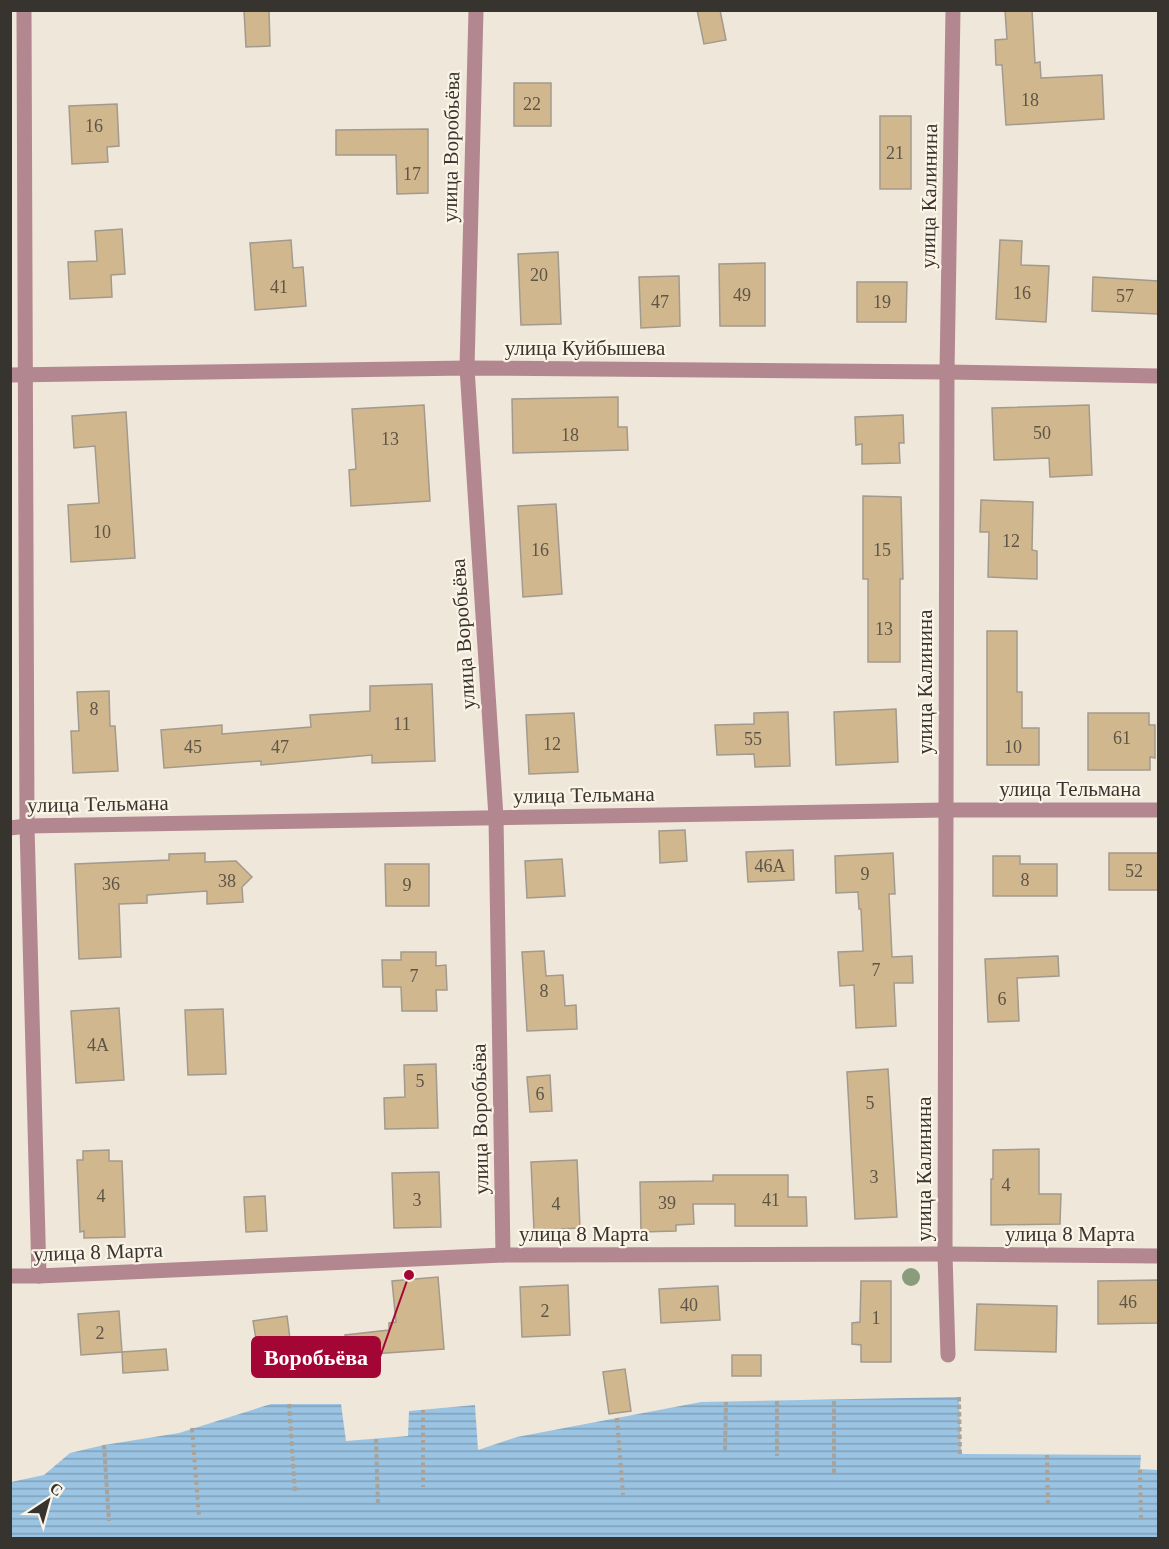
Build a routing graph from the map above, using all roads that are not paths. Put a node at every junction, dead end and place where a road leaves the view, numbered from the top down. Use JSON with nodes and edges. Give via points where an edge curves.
{"nodes":[{"id":1,"x":24,"y":10,"type":"edge"},
{"id":2,"x":476,"y":10,"type":"edge"},
{"id":3,"x":953,"y":10,"type":"edge"},
{"id":4,"x":467,"y":368,"type":"junction"},
{"id":5,"x":947,"y":372,"type":"junction"},
{"id":6,"x":18,"y":376,"type":"edge"},
{"id":7,"x":1158,"y":376,"type":"edge"},
{"id":8,"x":945,"y":810,"type":"junction"},
{"id":9,"x":1158,"y":810,"type":"edge"},
{"id":10,"x":496,"y":817,"type":"junction"},
{"id":11,"x":27,"y":826,"type":"junction"},
{"id":12,"x":10,"y":828,"type":"edge"},
{"id":13,"x":945,"y":1254,"type":"junction"},
{"id":14,"x":503,"y":1256,"type":"junction"},
{"id":15,"x":1158,"y":1256,"type":"edge"},
{"id":16,"x":10,"y":1276,"type":"edge"},
{"id":17,"x":39,"y":1276,"type":"junction"},
{"id":18,"x":948,"y":1355,"type":"dead end"}],
"edges":[{"from":1,"to":6,"type":"street"},
{"from":2,"to":4,"type":"street","name":"улица Воробьёва"},
{"from":3,"to":5,"type":"street","name":"улица Калинина"},
{"from":4,"to":5,"type":"street","name":"улица Куйбышева"},
{"from":4,"to":6,"type":"street","name":"улица Куйбышева"},
{"from":4,"to":10,"type":"street","name":"улица Воробьёва"},
{"from":5,"to":7,"type":"street","name":"улица Куйбышева"},
{"from":5,"to":8,"type":"street","name":"улица Калинина"},
{"from":6,"to":11,"type":"street"},
{"from":8,"to":9,"type":"street","name":"улица Тельмана"},
{"from":8,"to":10,"type":"street","name":"улица Тельмана"},
{"from":8,"to":13,"type":"street","name":"улица Калинина"},
{"from":10,"to":11,"type":"street","name":"улица Тельмана"},
{"from":10,"to":14,"type":"street","name":"улица Воробьёва"},
{"from":11,"to":12,"type":"street","name":"улица Тельмана"},
{"from":11,"to":17,"type":"street"},
{"from":13,"to":14,"type":"street","name":"улица 8 Марта"},
{"from":13,"to":15,"type":"street","name":"улица 8 Марта"},
{"from":13,"to":18,"type":"street","name":"улица Калинина"},
{"from":14,"to":17,"type":"street","name":"улица 8 Марта"},
{"from":16,"to":17,"type":"street","name":"улица 8 Марта"}]}
